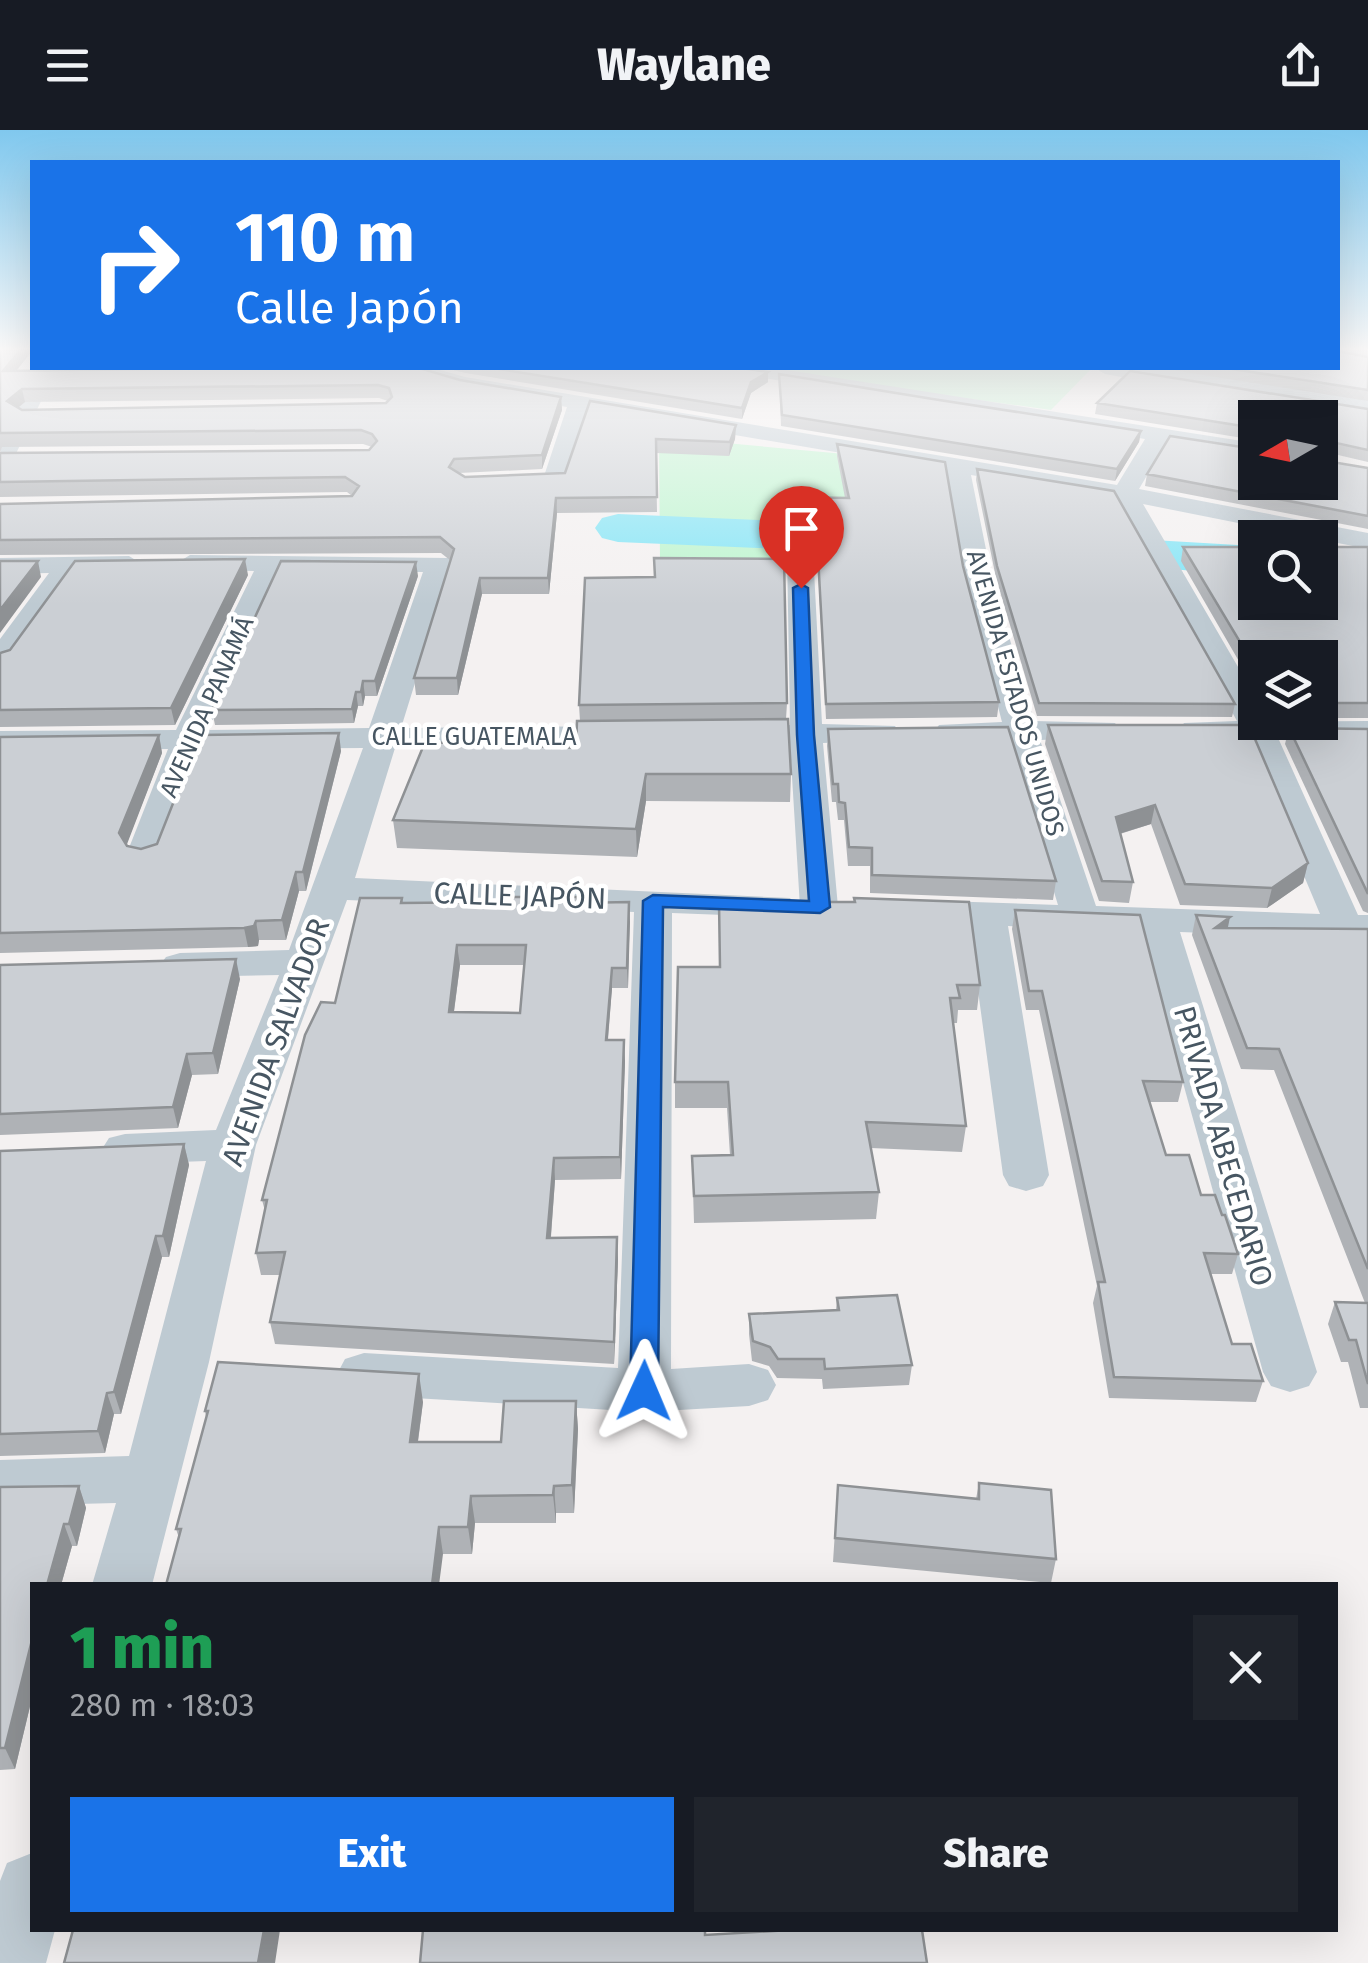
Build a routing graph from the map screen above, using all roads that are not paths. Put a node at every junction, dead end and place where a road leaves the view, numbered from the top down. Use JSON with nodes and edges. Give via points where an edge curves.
{"nodes":[{"id":1,"x":21,"y":434,"type":"edge"},
{"id":2,"x":569,"y":434,"type":"edge"},
{"id":3,"x":765,"y":434,"type":"edge"},
{"id":4,"x":932,"y":434,"type":"edge"},
{"id":5,"x":1160,"y":434,"type":"joint"},
{"id":6,"x":1238,"y":447,"type":"edge"},
{"id":7,"x":902,"y":456,"type":"junction"},
{"id":8,"x":8,"y":459,"type":"edge"},
{"id":9,"x":958,"y":466,"type":"junction"},
{"id":10,"x":484,"y":481,"type":"edge"},
{"id":11,"x":1124,"y":493,"type":"junction"},
{"id":12,"x":333,"y":532,"type":"edge"},
{"id":13,"x":800,"y":551,"type":"dead end"},
{"id":14,"x":1366,"y":551,"type":"edge"},
{"id":15,"x":272,"y":562,"type":"junction"},
{"id":16,"x":321,"y":562,"type":"junction"},
{"id":17,"x":69,"y":565,"type":"junction"},
{"id":18,"x":0,"y":566,"type":"edge"},
{"id":19,"x":0,"y":659,"type":"edge"},
{"id":20,"x":1238,"y":694,"type":"edge"},
{"id":21,"x":1238,"y":729,"type":"edge"},
{"id":22,"x":1023,"y":730,"type":"junction"},
{"id":23,"x":1338,"y":731,"type":"edge"},
{"id":24,"x":1368,"y":732,"type":"edge"},
{"id":25,"x":806,"y":735,"type":"junction"},
{"id":26,"x":381,"y":737,"type":"junction"},
{"id":27,"x":188,"y":739,"type":"junction"},
{"id":28,"x":1263,"y":740,"type":"edge"},
{"id":29,"x":0,"y":741,"type":"edge"},
{"id":30,"x":146,"y":853,"type":"edge"},
{"id":31,"x":332,"y":888,"type":"junction"},
{"id":32,"x":653,"y":901,"type":"junction"},
{"id":33,"x":850,"y":909,"type":"junction"},
{"id":34,"x":987,"y":914,"type":"junction"},
{"id":35,"x":1081,"y":918,"type":"junction"},
{"id":36,"x":1157,"y":920,"type":"junction"},
{"id":37,"x":1356,"y":926,"type":"edge"},
{"id":38,"x":303,"y":962,"type":"junction"},
{"id":39,"x":152,"y":966,"type":"edge"},
{"id":40,"x":233,"y":1145,"type":"junction"},
{"id":41,"x":78,"y":1151,"type":"edge"},
{"id":42,"x":1026,"y":1174,"type":"dead end"},
{"id":43,"x":184,"y":1362,"type":"junction"},
{"id":44,"x":241,"y":1366,"type":"edge"},
{"id":45,"x":318,"y":1371,"type":"edge"},
{"id":46,"x":1290,"y":1372,"type":"dead end"},
{"id":47,"x":748,"y":1384,"type":"dead end"},
{"id":48,"x":644,"y":1391,"type":"junction"},
{"id":49,"x":153,"y":1479,"type":"junction"},
{"id":50,"x":0,"y":1484,"type":"edge"},
{"id":51,"x":123,"y":1582,"type":"edge"},
{"id":52,"x":30,"y":1895,"type":"edge"},
{"id":53,"x":10,"y":1963,"type":"edge"}],
"edges":[{"from":1,"to":8,"type":"street"},
{"from":2,"to":10,"type":"street","via":[[555,480]]},
{"from":3,"to":7,"type":"street"},
{"from":4,"to":7,"type":"street"},
{"from":5,"to":6,"type":"street"},
{"from":5,"to":11,"type":"street"},
{"from":7,"to":9,"type":"street"},
{"from":9,"to":11,"type":"street"},
{"from":9,"to":22,"type":"street","name":"AVENIDA ESTADOS UNIDOS","via":[[964,515]]},
{"from":11,"to":14,"type":"street","via":[[1332,534]]},
{"from":11,"to":20,"type":"street"},
{"from":12,"to":16,"type":"street"},
{"from":13,"to":25,"type":"street"},
{"from":15,"to":16,"type":"street"},
{"from":15,"to":17,"type":"street"},
{"from":15,"to":27,"type":"street","name":"AVENIDA PANAMÁ"},
{"from":16,"to":26,"type":"street","name":"AVENIDA SALVADOR","via":[[439,564]]},
{"from":17,"to":18,"type":"street"},
{"from":17,"to":19,"type":"street"},
{"from":21,"to":22,"type":"street","name":"CALLE GUATEMALA"},
{"from":22,"to":25,"type":"street","name":"CALLE GUATEMALA"},
{"from":22,"to":35,"type":"street","name":"AVENIDA ESTADOS UNIDOS"},
{"from":23,"to":24,"type":"street","name":"CALLE GUATEMALA"},
{"from":25,"to":26,"type":"street","name":"CALLE GUATEMALA"},
{"from":25,"to":33,"type":"street"},
{"from":26,"to":27,"type":"street","name":"CALLE GUATEMALA"},
{"from":26,"to":31,"type":"street","name":"AVENIDA SALVADOR"},
{"from":27,"to":29,"type":"street","name":"CALLE GUATEMALA"},
{"from":27,"to":30,"type":"street","name":"AVENIDA PANAMÁ"},
{"from":28,"to":37,"type":"street"},
{"from":31,"to":32,"type":"street","name":"CALLE JAPÓN"},
{"from":31,"to":38,"type":"street","name":"AVENIDA SALVADOR"},
{"from":32,"to":33,"type":"street","name":"CALLE JAPÓN"},
{"from":32,"to":48,"type":"street"},
{"from":33,"to":34,"type":"street","name":"CALLE JAPÓN"},
{"from":34,"to":35,"type":"street","name":"CALLE JAPÓN"},
{"from":34,"to":42,"type":"street"},
{"from":35,"to":36,"type":"street","name":"CALLE JAPÓN"},
{"from":36,"to":37,"type":"street","name":"CALLE JAPÓN"},
{"from":36,"to":46,"type":"street","name":"PRIVADA ABECEDARIO"},
{"from":38,"to":39,"type":"street"},
{"from":38,"to":40,"type":"street","name":"AVENIDA SALVADOR"},
{"from":40,"to":41,"type":"street"},
{"from":40,"to":43,"type":"street","name":"AVENIDA SALVADOR"},
{"from":43,"to":44,"type":"street"},
{"from":43,"to":49,"type":"street","name":"AVENIDA SALVADOR"},
{"from":45,"to":48,"type":"street"},
{"from":47,"to":48,"type":"street"},
{"from":49,"to":50,"type":"street"},
{"from":49,"to":51,"type":"street","name":"AVENIDA SALVADOR"},
{"from":52,"to":53,"type":"street"}]}
